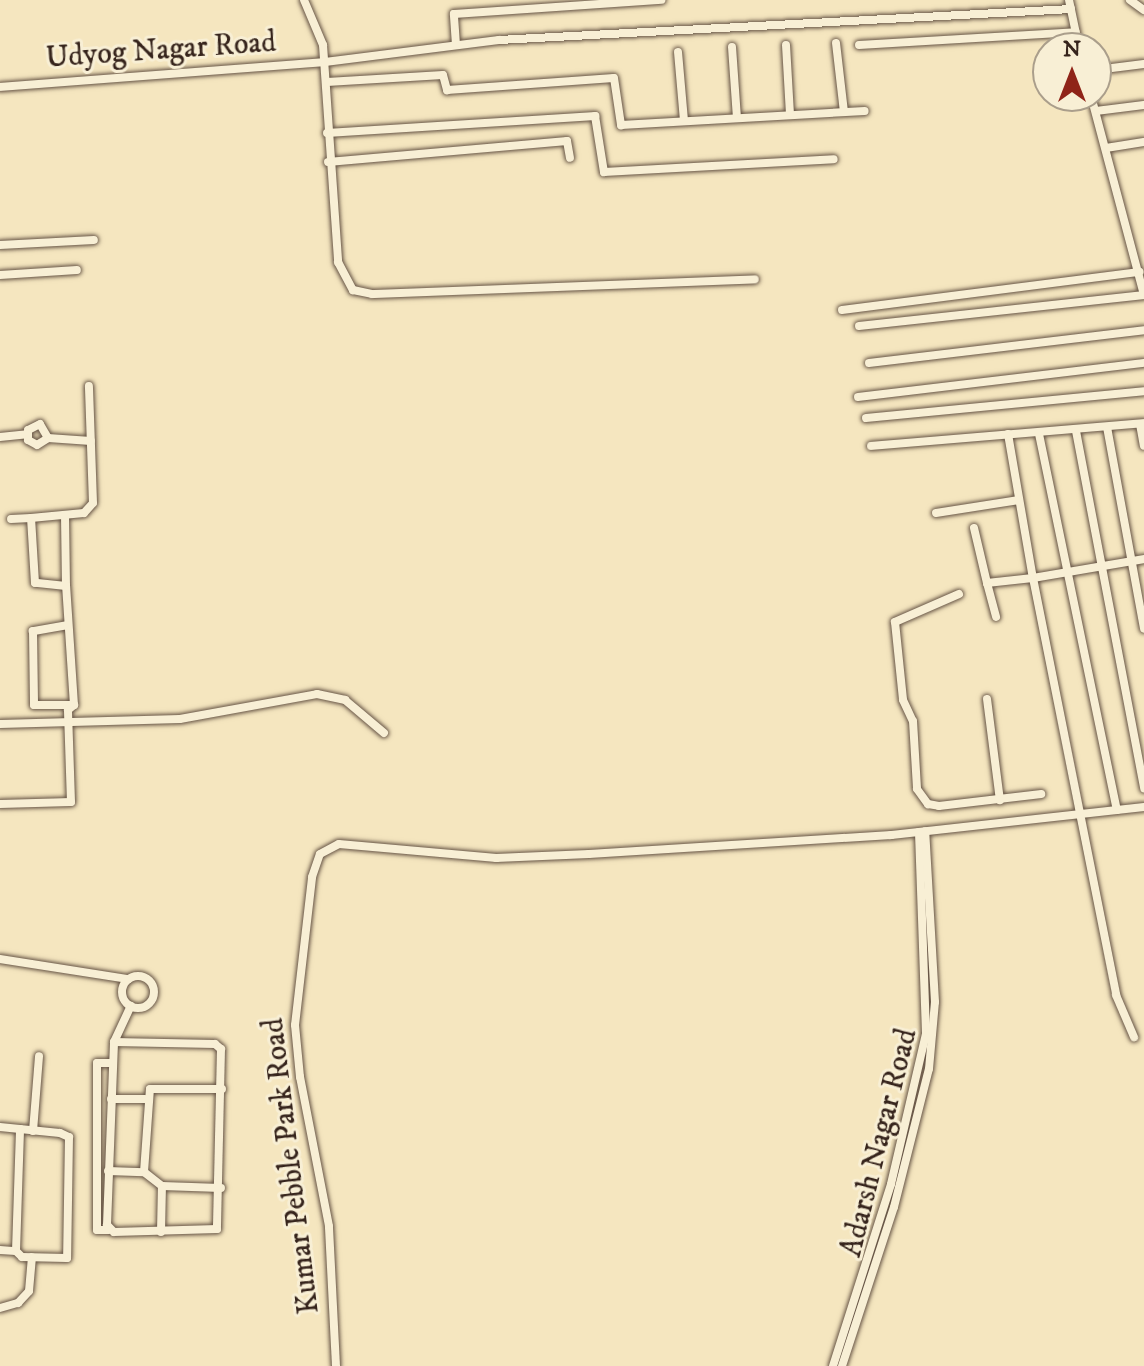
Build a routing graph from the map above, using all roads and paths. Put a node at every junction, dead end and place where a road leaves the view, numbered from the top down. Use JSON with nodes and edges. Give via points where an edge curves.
{"nodes":[{"id":1,"x":304,"y":0,"type":"edge"},
{"id":2,"x":662,"y":0,"type":"edge"},
{"id":3,"x":1130,"y":0,"type":"edge"},
{"id":4,"x":1070,"y":4,"type":"edge"},
{"id":5,"x":1144,"y":10,"type":"edge"},
{"id":6,"x":1076,"y":32,"type":"edge"},
{"id":7,"x":1032,"y":35,"type":"edge"},
{"id":8,"x":836,"y":43,"type":"dead end"},
{"id":9,"x":456,"y":45,"type":"junction"},
{"id":10,"x":786,"y":45,"type":"dead end"},
{"id":11,"x":859,"y":45,"type":"dead end"},
{"id":12,"x":732,"y":47,"type":"dead end"},
{"id":13,"x":678,"y":52,"type":"dead end"},
{"id":14,"x":325,"y":62,"type":"junction"},
{"id":15,"x":1144,"y":64,"type":"edge"},
{"id":16,"x":1112,"y":68,"type":"edge"},
{"id":17,"x":327,"y":82,"type":"junction"},
{"id":18,"x":0,"y":87,"type":"edge"},
{"id":19,"x":1144,"y":105,"type":"edge"},
{"id":20,"x":1112,"y":109,"type":"edge"},
{"id":21,"x":865,"y":111,"type":"dead end"},
{"id":22,"x":844,"y":112,"type":"junction"},
{"id":23,"x":1096,"y":112,"type":"edge"},
{"id":24,"x":790,"y":115,"type":"junction"},
{"id":25,"x":737,"y":118,"type":"junction"},
{"id":26,"x":684,"y":120,"type":"junction"},
{"id":27,"x":327,"y":133,"type":"junction"},
{"id":28,"x":1144,"y":142,"type":"edge"},
{"id":29,"x":1106,"y":148,"type":"junction"},
{"id":30,"x":570,"y":158,"type":"dead end"},
{"id":31,"x":834,"y":159,"type":"dead end"},
{"id":32,"x":328,"y":162,"type":"junction"},
{"id":33,"x":94,"y":240,"type":"dead end"},
{"id":34,"x":0,"y":245,"type":"edge"},
{"id":35,"x":1141,"y":269,"type":"edge"},
{"id":36,"x":77,"y":270,"type":"dead end"},
{"id":37,"x":0,"y":275,"type":"edge"},
{"id":38,"x":755,"y":279,"type":"dead end"},
{"id":39,"x":842,"y":310,"type":"dead end"},
{"id":40,"x":859,"y":326,"type":"dead end"},
{"id":41,"x":1144,"y":330,"type":"edge"},
{"id":42,"x":869,"y":363,"type":"dead end"},
{"id":43,"x":1144,"y":363,"type":"edge"},
{"id":44,"x":89,"y":386,"type":"dead end"},
{"id":45,"x":1144,"y":391,"type":"edge"},
{"id":46,"x":858,"y":397,"type":"dead end"},
{"id":47,"x":866,"y":418,"type":"dead end"},
{"id":48,"x":1142,"y":424,"type":"edge"},
{"id":49,"x":1107,"y":427,"type":"junction"},
{"id":50,"x":1076,"y":431,"type":"junction"},
{"id":51,"x":27,"y":434,"type":"junction"},
{"id":52,"x":1008,"y":434,"type":"junction"},
{"id":53,"x":1039,"y":434,"type":"junction"},
{"id":54,"x":0,"y":437,"type":"edge"},
{"id":55,"x":48,"y":438,"type":"junction"},
{"id":56,"x":91,"y":441,"type":"junction"},
{"id":57,"x":871,"y":446,"type":"dead end"},
{"id":58,"x":1144,"y":446,"type":"edge"},
{"id":59,"x":1019,"y":500,"type":"junction"},
{"id":60,"x":936,"y":513,"type":"dead end"},
{"id":61,"x":65,"y":515,"type":"junction"},
{"id":62,"x":31,"y":518,"type":"junction"},
{"id":63,"x":11,"y":519,"type":"dead end"},
{"id":64,"x":974,"y":528,"type":"dead end"},
{"id":65,"x":1144,"y":559,"type":"edge"},
{"id":66,"x":1130,"y":562,"type":"junction"},
{"id":67,"x":1098,"y":569,"type":"junction"},
{"id":68,"x":1068,"y":573,"type":"junction"},
{"id":69,"x":1033,"y":578,"type":"junction"},
{"id":70,"x":987,"y":583,"type":"junction"},
{"id":71,"x":66,"y":586,"type":"junction"},
{"id":72,"x":959,"y":594,"type":"dead end"},
{"id":73,"x":996,"y":617,"type":"dead end"},
{"id":74,"x":68,"y":625,"type":"junction"},
{"id":75,"x":1144,"y":629,"type":"edge"},
{"id":76,"x":987,"y":699,"type":"dead end"},
{"id":77,"x":74,"y":705,"type":"junction"},
{"id":78,"x":0,"y":724,"type":"edge"},
{"id":79,"x":69,"y":724,"type":"junction"},
{"id":80,"x":384,"y":733,"type":"dead end"},
{"id":81,"x":1144,"y":789,"type":"edge"},
{"id":82,"x":1041,"y":794,"type":"dead end"},
{"id":83,"x":1000,"y":800,"type":"junction"},
{"id":84,"x":986,"y":802,"type":"junction"},
{"id":85,"x":0,"y":804,"type":"edge"},
{"id":86,"x":1144,"y":807,"type":"edge"},
{"id":87,"x":1117,"y":810,"type":"junction"},
{"id":88,"x":1079,"y":814,"type":"junction"},
{"id":89,"x":988,"y":823,"type":"junction"},
{"id":90,"x":922,"y":831,"type":"junction"},
{"id":91,"x":0,"y":959,"type":"edge"},
{"id":92,"x":128,"y":979,"type":"junction"},
{"id":93,"x":131,"y":1006,"type":"junction"},
{"id":94,"x":1134,"y":1037,"type":"dead end"},
{"id":95,"x":114,"y":1042,"type":"junction"},
{"id":96,"x":39,"y":1056,"type":"dead end"},
{"id":97,"x":113,"y":1063,"type":"junction"},
{"id":98,"x":222,"y":1089,"type":"junction"},
{"id":99,"x":111,"y":1099,"type":"junction"},
{"id":100,"x":145,"y":1099,"type":"junction"},
{"id":101,"x":0,"y":1127,"type":"edge"},
{"id":102,"x":20,"y":1129,"type":"junction"},
{"id":103,"x":33,"y":1131,"type":"junction"},
{"id":104,"x":108,"y":1171,"type":"junction"},
{"id":105,"x":144,"y":1172,"type":"junction"},
{"id":106,"x":162,"y":1186,"type":"junction"},
{"id":107,"x":221,"y":1188,"type":"junction"},
{"id":108,"x":109,"y":1230,"type":"junction"},
{"id":109,"x":161,"y":1232,"type":"junction"},
{"id":110,"x":0,"y":1250,"type":"edge"},
{"id":111,"x":16,"y":1251,"type":"junction"},
{"id":112,"x":32,"y":1257,"type":"junction"},
{"id":113,"x":0,"y":1308,"type":"edge"},
{"id":114,"x":336,"y":1366,"type":"edge"},
{"id":115,"x":833,"y":1366,"type":"edge"},
{"id":116,"x":842,"y":1366,"type":"edge"}],
"edges":[{"from":1,"to":14,"type":"street","via":[[318,27]]},
{"from":2,"to":9,"type":"street","via":[[454,14]]},
{"from":3,"to":5,"type":"street"},
{"from":4,"to":6,"type":"street"},
{"from":4,"to":9,"type":"street","name":"Udyog Nagar Road"},
{"from":7,"to":11,"type":"street"},
{"from":8,"to":22,"type":"street"},
{"from":9,"to":14,"type":"street","name":"Udyog Nagar Road"},
{"from":10,"to":24,"type":"street"},
{"from":12,"to":25,"type":"street"},
{"from":13,"to":26,"type":"street"},
{"from":14,"to":17,"type":"street"},
{"from":14,"to":18,"type":"street","name":"Udyog Nagar Road"},
{"from":15,"to":16,"type":"street"},
{"from":17,"to":26,"type":"street","via":[[443,75],[447,90],[614,78],[621,125]]},
{"from":17,"to":27,"type":"street"},
{"from":19,"to":20,"type":"street"},
{"from":21,"to":22,"type":"street"},
{"from":22,"to":24,"type":"street"},
{"from":23,"to":29,"type":"street"},
{"from":24,"to":25,"type":"street"},
{"from":25,"to":26,"type":"street"},
{"from":27,"to":31,"type":"street","via":[[595,116],[604,172]]},
{"from":27,"to":32,"type":"street"},
{"from":28,"to":29,"type":"street"},
{"from":29,"to":35,"type":"street"},
{"from":30,"to":32,"type":"street","via":[[567,141]]},
{"from":32,"to":38,"type":"street","via":[[338,262],[347,283],[361,293]]},
{"from":33,"to":34,"type":"street"},
{"from":35,"to":39,"type":"street"},
{"from":35,"to":40,"type":"street","via":[[1144,295]]},
{"from":36,"to":37,"type":"street"},
{"from":41,"to":42,"type":"street"},
{"from":43,"to":46,"type":"street"},
{"from":44,"to":56,"type":"street"},
{"from":45,"to":47,"type":"street"},
{"from":48,"to":49,"type":"street"},
{"from":48,"to":58,"type":"street"},
{"from":49,"to":50,"type":"street"},
{"from":49,"to":66,"type":"street"},
{"from":50,"to":53,"type":"street"},
{"from":50,"to":67,"type":"street"},
{"from":51,"to":54,"type":"street"},
{"from":51,"to":55,"type":"street","via":[[37,445]]},
{"from":51,"to":55,"type":"street","via":[[40,424]]},
{"from":52,"to":53,"type":"street"},
{"from":52,"to":57,"type":"street"},
{"from":52,"to":59,"type":"street"},
{"from":53,"to":68,"type":"street"},
{"from":55,"to":56,"type":"street"},
{"from":56,"to":61,"type":"street","via":[[93,503],[84,513]]},
{"from":59,"to":60,"type":"street"},
{"from":59,"to":69,"type":"street"},
{"from":61,"to":62,"type":"street"},
{"from":61,"to":71,"type":"street"},
{"from":62,"to":63,"type":"street"},
{"from":62,"to":71,"type":"street","via":[[35,583]]},
{"from":64,"to":70,"type":"street"},
{"from":65,"to":66,"type":"street"},
{"from":66,"to":67,"type":"street"},
{"from":66,"to":75,"type":"street"},
{"from":67,"to":68,"type":"street"},
{"from":67,"to":81,"type":"street"},
{"from":68,"to":69,"type":"street"},
{"from":68,"to":87,"type":"street"},
{"from":69,"to":70,"type":"street"},
{"from":69,"to":88,"type":"street"},
{"from":70,"to":73,"type":"street"},
{"from":71,"to":74,"type":"street"},
{"from":72,"to":84,"type":"street","via":[[895,622],[903,700],[913,721],[912,767],[922,799],[939,806]]},
{"from":74,"to":77,"type":"street"},
{"from":74,"to":77,"type":"street","via":[[33,631],[34,705]]},
{"from":76,"to":83,"type":"street"},
{"from":77,"to":79,"type":"street","via":[[68,710]]},
{"from":78,"to":79,"type":"street"},
{"from":79,"to":80,"type":"street","via":[[180,719],[317,694],[345,700]]},
{"from":79,"to":85,"type":"street","via":[[71,802]]},
{"from":82,"to":83,"type":"street"},
{"from":83,"to":84,"type":"street"},
{"from":84,"to":89,"type":"street"},
{"from":86,"to":87,"type":"street","name":"Kumar Pebble Park Road"},
{"from":87,"to":88,"type":"street","name":"Kumar Pebble Park Road"},
{"from":88,"to":89,"type":"street","name":"Kumar Pebble Park Road"},
{"from":88,"to":94,"type":"street","via":[[1116,995]]},
{"from":89,"to":90,"type":"street","name":"Kumar Pebble Park Road"},
{"from":90,"to":114,"type":"street","name":"Kumar Pebble Park Road","via":[[496,858],[339,844],[316,861],[295,1025],[329,1226]]},
{"from":90,"to":115,"type":"street","name":"Adarsh Nagar Road","via":[[926,1033],[891,1184]]},
{"from":90,"to":116,"type":"street","name":"Adarsh Nagar Road","via":[[935,1002],[933,1048],[894,1207]]},
{"from":91,"to":92,"type":"street"},
{"from":92,"to":93,"type":"street","via":[[123,996]]},
{"from":92,"to":93,"type":"street","via":[[140,975],[154,987],[149,1004]]},
{"from":93,"to":95,"type":"street"},
{"from":95,"to":97,"type":"street"},
{"from":95,"to":98,"type":"street","via":[[215,1044],[221,1049]]},
{"from":96,"to":103,"type":"street"},
{"from":97,"to":99,"type":"street"},
{"from":97,"to":108,"type":"street","via":[[97,1063],[97,1230]]},
{"from":98,"to":100,"type":"street","via":[[150,1089]]},
{"from":98,"to":107,"type":"street"},
{"from":99,"to":100,"type":"street"},
{"from":99,"to":104,"type":"street"},
{"from":100,"to":105,"type":"street"},
{"from":101,"to":102,"type":"street"},
{"from":102,"to":103,"type":"street"},
{"from":102,"to":111,"type":"street"},
{"from":103,"to":112,"type":"street","via":[[64,1134],[71,1142],[72,1220],[70,1256]]},
{"from":104,"to":105,"type":"street"},
{"from":104,"to":108,"type":"street"},
{"from":105,"to":106,"type":"street"},
{"from":106,"to":107,"type":"street"},
{"from":106,"to":109,"type":"street"},
{"from":107,"to":109,"type":"street","via":[[217,1229]]},
{"from":108,"to":109,"type":"street"},
{"from":110,"to":111,"type":"street"},
{"from":111,"to":112,"type":"street"},
{"from":112,"to":113,"type":"street","via":[[29,1291],[18,1303]]}]}
